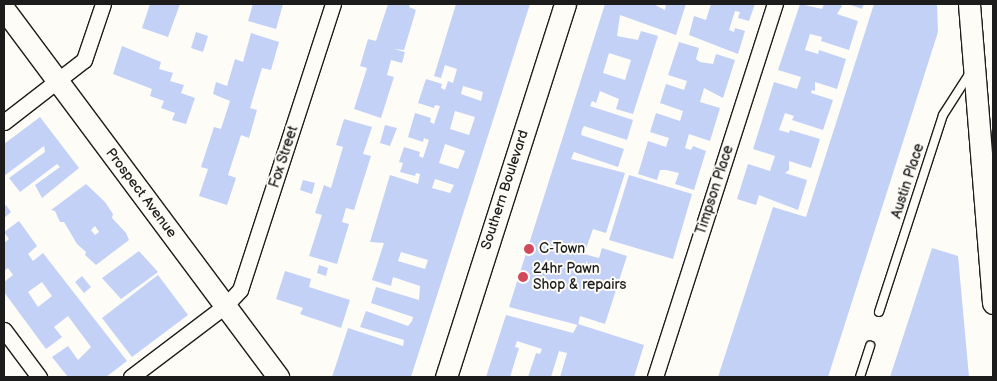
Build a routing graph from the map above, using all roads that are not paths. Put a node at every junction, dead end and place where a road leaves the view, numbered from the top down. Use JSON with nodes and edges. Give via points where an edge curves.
{"nodes":[{"id":1,"x":103,"y":4,"type":"edge"},
{"id":2,"x":333,"y":4,"type":"edge"},
{"id":3,"x":565,"y":4,"type":"edge"},
{"id":4,"x":775,"y":4,"type":"edge"},
{"id":5,"x":969,"y":4,"type":"edge"},
{"id":6,"x":4,"y":9,"type":"edge"},
{"id":7,"x":975,"y":65,"type":"junction"},
{"id":8,"x":58,"y":81,"type":"junction"},
{"id":9,"x":4,"y":122,"type":"edge"},
{"id":10,"x":993,"y":303,"type":"edge"},
{"id":11,"x":226,"y":306,"type":"junction"},
{"id":12,"x":879,"y":312,"type":"dead end"},
{"id":13,"x":4,"y":330,"type":"edge"},
{"id":14,"x":870,"y":346,"type":"dead end"},
{"id":15,"x":39,"y":377,"type":"edge"},
{"id":16,"x":131,"y":377,"type":"edge"},
{"id":17,"x":278,"y":377,"type":"edge"},
{"id":18,"x":446,"y":377,"type":"edge"},
{"id":19,"x":655,"y":377,"type":"edge"},
{"id":20,"x":860,"y":377,"type":"edge"}],
"edges":[{"from":1,"to":8,"type":"street","via":[[84,60]]},
{"from":2,"to":11,"type":"street","name":"Fox Street","via":[[244,282]]},
{"from":3,"to":18,"type":"main road","name":"Southern Boulevard"},
{"from":4,"to":19,"type":"street","name":"Timpson Place"},
{"from":5,"to":7,"type":"main road"},
{"from":6,"to":8,"type":"main road","name":"Prospect Avenue"},
{"from":7,"to":10,"type":"main road"},
{"from":7,"to":12,"type":"lane","name":"Austin Place","via":[[943,116]]},
{"from":8,"to":9,"type":"street"},
{"from":8,"to":11,"type":"main road","name":"Prospect Avenue"},
{"from":11,"to":16,"type":"street","name":"Fox Street"},
{"from":11,"to":17,"type":"main road","name":"Prospect Avenue"},
{"from":13,"to":15,"type":"street"},
{"from":14,"to":20,"type":"lane"}]}
